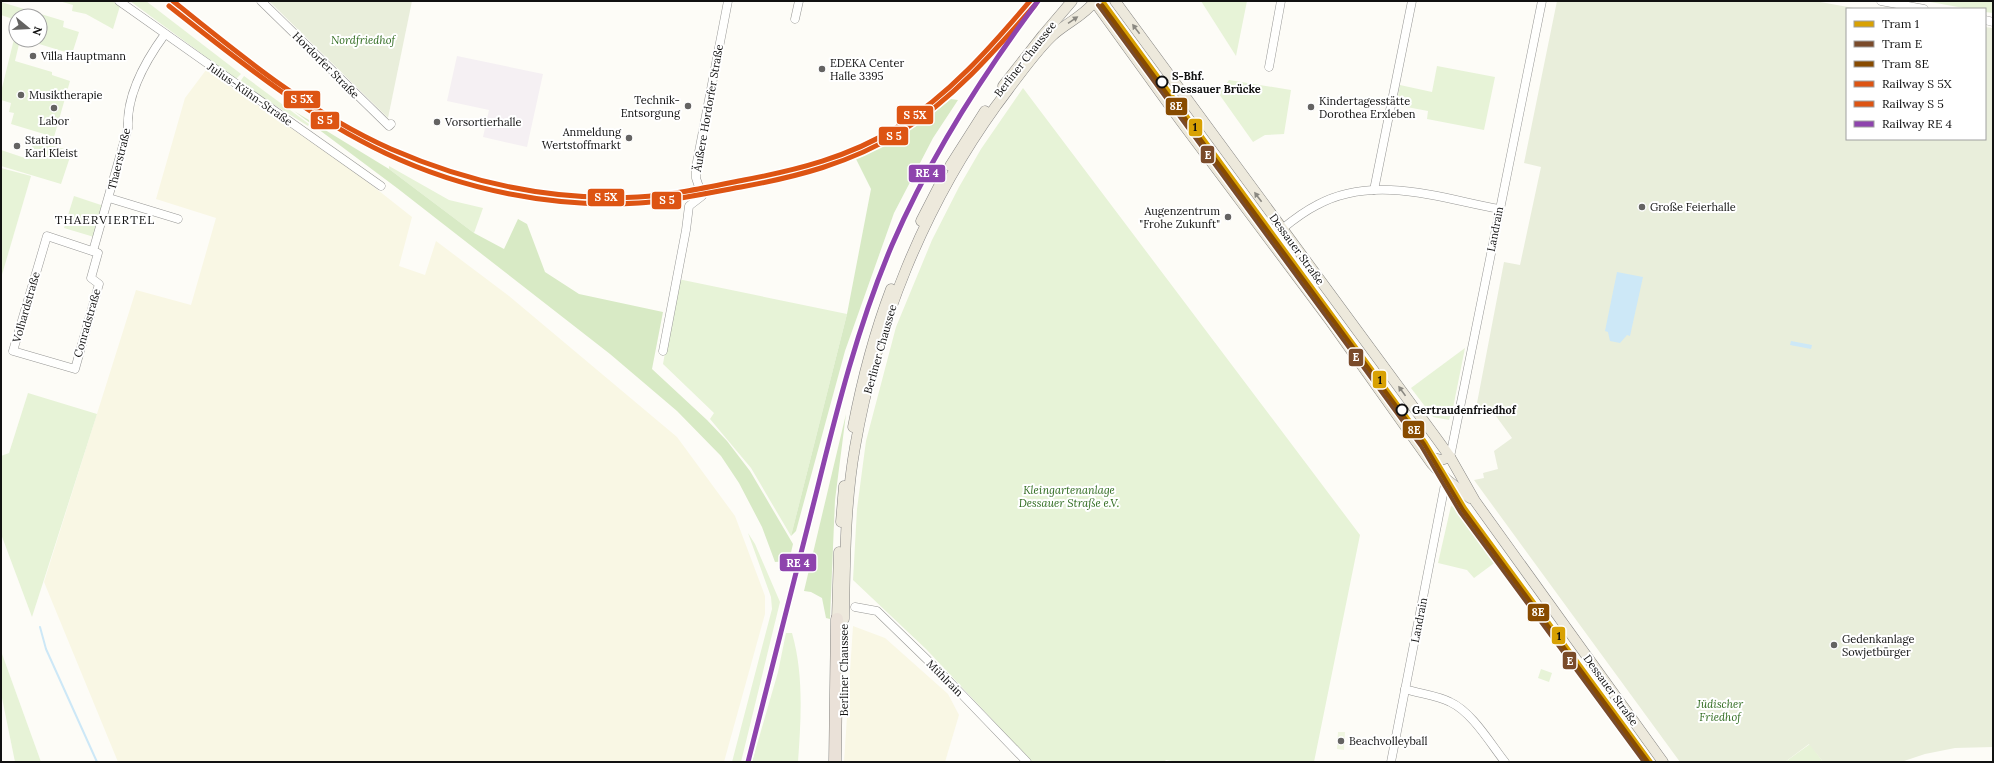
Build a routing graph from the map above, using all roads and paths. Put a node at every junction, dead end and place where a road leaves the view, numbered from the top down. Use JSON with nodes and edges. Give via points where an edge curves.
{"nodes":[{"id":1,"x":119,"y":1,"type":"edge"},
{"id":2,"x":261,"y":1,"type":"edge"},
{"id":3,"x":728,"y":1,"type":"edge"},
{"id":4,"x":799,"y":1,"type":"edge"},
{"id":5,"x":1072,"y":1,"type":"edge"},
{"id":6,"x":1095,"y":1,"type":"edge"},
{"id":7,"x":1115,"y":1,"type":"edge"},
{"id":8,"x":1281,"y":1,"type":"edge"},
{"id":9,"x":1412,"y":1,"type":"edge"},
{"id":10,"x":1542,"y":1,"type":"edge"},
{"id":11,"x":1881,"y":1,"type":"edge"},
{"id":12,"x":1919,"y":8,"type":"edge"},
{"id":13,"x":795,"y":19,"type":"dead end"},
{"id":14,"x":165,"y":34,"type":"junction"},
{"id":15,"x":1269,"y":67,"type":"dead end"},
{"id":16,"x":391,"y":124,"type":"dead end"},
{"id":17,"x":381,"y":186,"type":"dead end"},
{"id":18,"x":1374,"y":190,"type":"junction"},
{"id":19,"x":109,"y":198,"type":"junction"},
{"id":20,"x":1499,"y":209,"type":"junction"},
{"id":21,"x":178,"y":219,"type":"dead end"},
{"id":22,"x":1282,"y":229,"type":"junction"},
{"id":23,"x":92,"y":251,"type":"junction"},
{"id":24,"x":663,"y":351,"type":"dead end"},
{"id":25,"x":41,"y":359,"type":"joint"},
{"id":26,"x":1427,"y":456,"type":"junction"},
{"id":27,"x":1450,"y":457,"type":"junction"},
{"id":28,"x":1446,"y":479,"type":"junction"},
{"id":29,"x":1475,"y":501,"type":"junction"},
{"id":30,"x":855,"y":607,"type":"dead end"},
{"id":31,"x":840,"y":620,"type":"junction"},
{"id":32,"x":1405,"y":689,"type":"junction"},
{"id":33,"x":835,"y":762,"type":"edge"},
{"id":34,"x":842,"y":762,"type":"edge"},
{"id":35,"x":1027,"y":762,"type":"edge"},
{"id":36,"x":1392,"y":762,"type":"edge"},
{"id":37,"x":1505,"y":762,"type":"edge"},
{"id":38,"x":1663,"y":762,"type":"edge"}],
"edges":[{"from":1,"to":14,"type":"street","name":"Julius-Kühn-Straße"},
{"from":2,"to":16,"type":"street","name":"Hordorfer Straße","via":[[389,126]]},
{"from":3,"to":24,"type":"street","name":"Äußere Hordorfer Straße","via":[[696,167],[696,178],[702,196],[688,206],[686,230]]},
{"from":4,"to":13,"type":"street"},
{"from":5,"to":31,"type":"main road","name":"Berliner Chaussee","via":[[1026,56],[959,151],[920,223],[875,332],[863,376],[842,506]]},
{"from":6,"to":26,"type":"main road","name":"Dessauer Straße"},
{"from":31,"to":6,"type":"main road","name":"Berliner Chaussee","one_way":true,"via":[[855,447],[883,334],[912,256],[946,187],[996,107],[1052,36]]},
{"from":22,"to":7,"type":"main road","name":"Dessauer Straße","one_way":true},
{"from":8,"to":15,"type":"street"},
{"from":9,"to":18,"type":"street"},
{"from":10,"to":20,"type":"street","name":"Landrain"},
{"from":11,"to":12,"type":"street"},
{"from":14,"to":17,"type":"street","name":"Julius-Kühn-Straße"},
{"from":14,"to":19,"type":"street","name":"Thaerstraße","via":[[141,69]]},
{"from":18,"to":20,"type":"street","via":[[1424,194]]},
{"from":18,"to":22,"type":"street","via":[[1354,192],[1325,201]]},
{"from":19,"to":21,"type":"street","name":"Thaerstraße"},
{"from":19,"to":23,"type":"street"},
{"from":20,"to":27,"type":"street","name":"Landrain"},
{"from":27,"to":22,"type":"main road","name":"Dessauer Straße","one_way":true},
{"from":23,"to":25,"type":"street","name":"Conradstraße","via":[[98,253],[91,278],[99,284],[74,369]]},
{"from":23,"to":25,"type":"street","name":"Volhardstraße","via":[[47,236],[13,350]]},
{"from":26,"to":27,"type":"main road","via":[[1441,460]]},
{"from":26,"to":28,"type":"main road","name":"Dessauer Straße"},
{"from":27,"to":28,"type":"main road"},
{"from":27,"to":29,"type":"main road","name":"Dessauer Straße"},
{"from":28,"to":29,"type":"main road","name":"Dessauer Straße"},
{"from":28,"to":32,"type":"street","name":"Landrain"},
{"from":29,"to":38,"type":"main road","name":"Dessauer Straße"},
{"from":30,"to":35,"type":"street","name":"Mühlrain","via":[[877,611]]},
{"from":31,"to":33,"type":"highway","name":"Berliner Chaussee"},
{"from":31,"to":34,"type":"highway","name":"Berliner Chaussee"},
{"from":32,"to":36,"type":"street","name":"Landrain"},
{"from":32,"to":37,"type":"street","via":[[1444,699],[1457,706]]}]}
